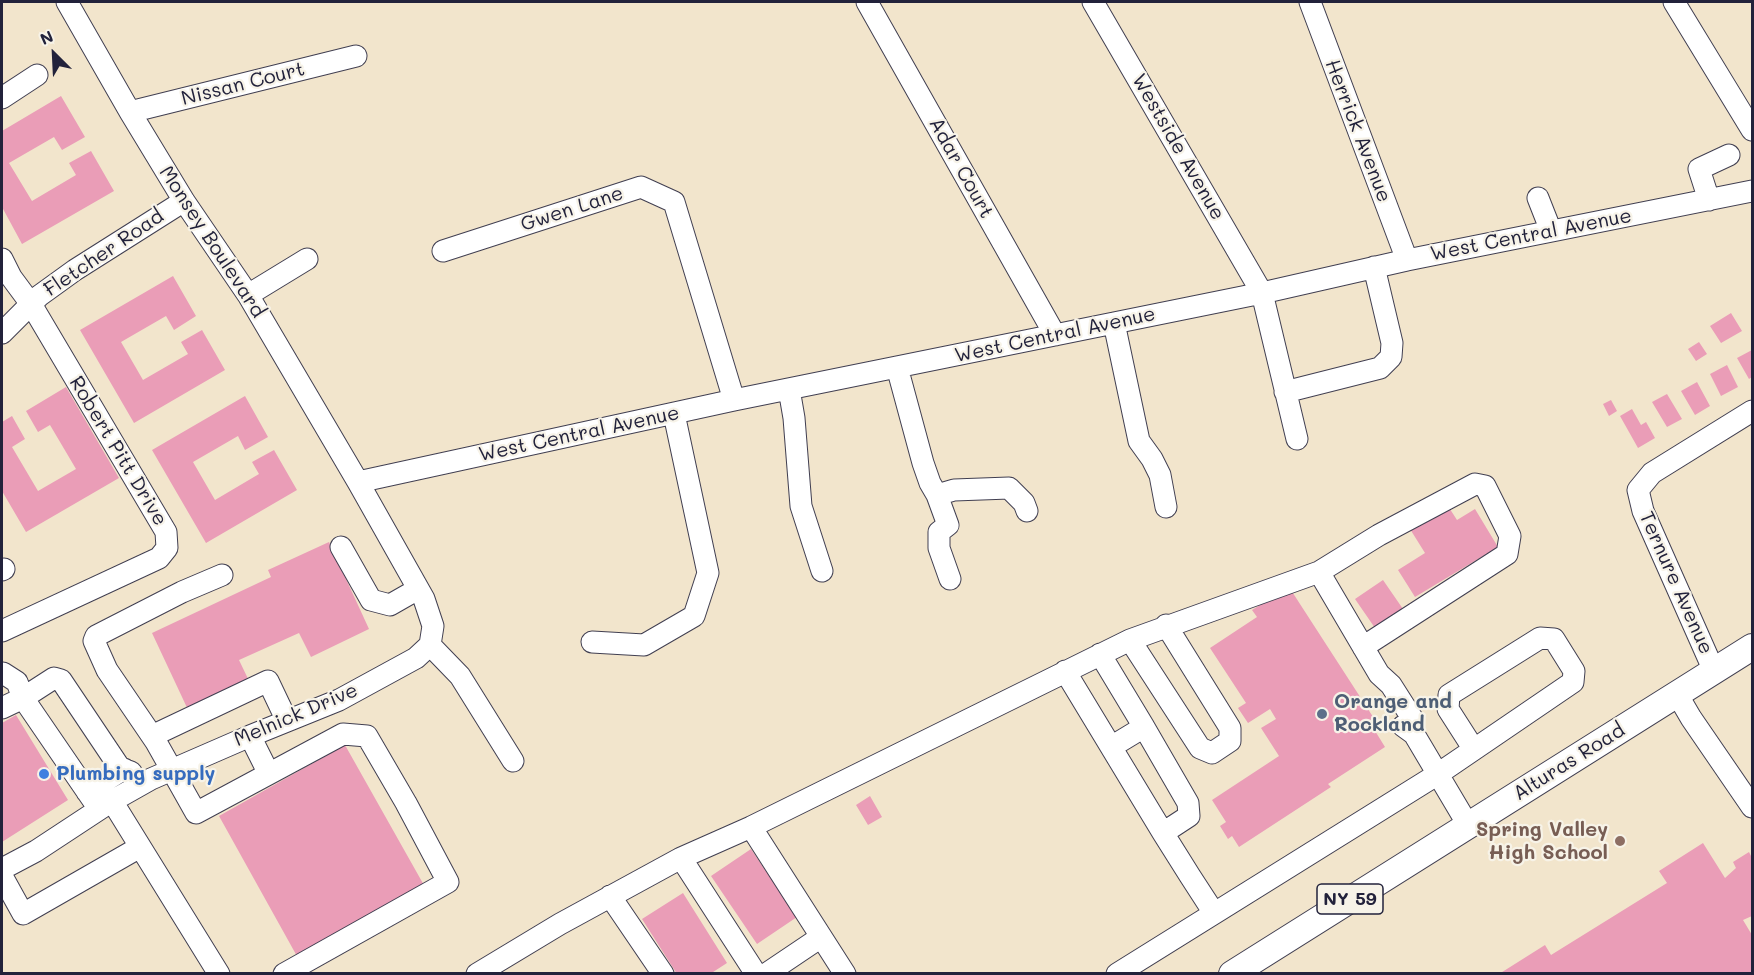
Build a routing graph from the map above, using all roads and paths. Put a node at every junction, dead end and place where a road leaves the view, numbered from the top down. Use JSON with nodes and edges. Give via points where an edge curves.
{"nodes":[{"id":1,"x":67,"y":2,"type":"edge"},
{"id":2,"x":867,"y":2,"type":"edge"},
{"id":3,"x":1093,"y":2,"type":"edge"},
{"id":4,"x":1310,"y":2,"type":"edge"},
{"id":5,"x":1674,"y":2,"type":"edge"},
{"id":6,"x":356,"y":56,"type":"dead end"},
{"id":7,"x":37,"y":75,"type":"dead end"},
{"id":8,"x":2,"y":98,"type":"edge"},
{"id":9,"x":130,"y":112,"type":"junction"},
{"id":10,"x":1752,"y":130,"type":"edge"},
{"id":11,"x":1729,"y":155,"type":"dead end"},
{"id":12,"x":1752,"y":191,"type":"edge"},
{"id":13,"x":1538,"y":198,"type":"dead end"},
{"id":14,"x":1709,"y":200,"type":"junction"},
{"id":15,"x":184,"y":201,"type":"junction"},
{"id":16,"x":1551,"y":231,"type":"junction"},
{"id":17,"x":442,"y":251,"type":"dead end"},
{"id":18,"x":2,"y":259,"type":"edge"},
{"id":19,"x":307,"y":259,"type":"dead end"},
{"id":20,"x":1407,"y":260,"type":"junction"},
{"id":21,"x":1374,"y":267,"type":"junction"},
{"id":22,"x":1262,"y":293,"type":"junction"},
{"id":23,"x":248,"y":295,"type":"junction"},
{"id":24,"x":31,"y":304,"type":"junction"},
{"id":25,"x":1114,"y":323,"type":"junction"},
{"id":26,"x":2,"y":333,"type":"edge"},
{"id":27,"x":1055,"y":335,"type":"junction"},
{"id":28,"x":897,"y":367,"type":"junction"},
{"id":29,"x":789,"y":389,"type":"junction"},
{"id":30,"x":1285,"y":392,"type":"junction"},
{"id":31,"x":734,"y":400,"type":"junction"},
{"id":32,"x":1752,"y":411,"type":"edge"},
{"id":33,"x":674,"y":414,"type":"junction"},
{"id":34,"x":1297,"y":439,"type":"dead end"},
{"id":35,"x":358,"y":482,"type":"junction"},
{"id":36,"x":937,"y":495,"type":"junction"},
{"id":37,"x":1166,"y":507,"type":"dead end"},
{"id":38,"x":1027,"y":511,"type":"dead end"},
{"id":39,"x":340,"y":547,"type":"dead end"},
{"id":40,"x":822,"y":571,"type":"dead end"},
{"id":41,"x":1319,"y":572,"type":"junction"},
{"id":42,"x":222,"y":575,"type":"dead end"},
{"id":43,"x":950,"y":579,"type":"dead end"},
{"id":44,"x":418,"y":590,"type":"junction"},
{"id":45,"x":1166,"y":625,"type":"junction"},
{"id":46,"x":2,"y":631,"type":"edge"},
{"id":47,"x":1130,"y":640,"type":"junction"},
{"id":48,"x":591,"y":642,"type":"dead end"},
{"id":49,"x":430,"y":645,"type":"junction"},
{"id":50,"x":1363,"y":647,"type":"junction"},
{"id":51,"x":1752,"y":647,"type":"edge"},
{"id":52,"x":1100,"y":654,"type":"junction"},
{"id":53,"x":1065,"y":671,"type":"junction"},
{"id":54,"x":1714,"y":671,"type":"junction"},
{"id":55,"x":2,"y":673,"type":"edge"},
{"id":56,"x":1677,"y":694,"type":"junction"},
{"id":57,"x":23,"y":698,"type":"junction"},
{"id":58,"x":2,"y":708,"type":"edge"},
{"id":59,"x":286,"y":721,"type":"junction"},
{"id":60,"x":1144,"y":727,"type":"junction"},
{"id":61,"x":250,"y":735,"type":"junction"},
{"id":62,"x":152,"y":736,"type":"junction"},
{"id":63,"x":1111,"y":747,"type":"junction"},
{"id":64,"x":1473,"y":748,"type":"junction"},
{"id":65,"x":513,"y":761,"type":"dead end"},
{"id":66,"x":124,"y":769,"type":"junction"},
{"id":67,"x":172,"y":770,"type":"junction"},
{"id":68,"x":268,"y":772,"type":"junction"},
{"id":69,"x":1438,"y":774,"type":"junction"},
{"id":70,"x":140,"y":785,"type":"junction"},
{"id":71,"x":99,"y":801,"type":"junction"},
{"id":72,"x":1752,"y":807,"type":"edge"},
{"id":73,"x":1468,"y":825,"type":"junction"},
{"id":74,"x":751,"y":827,"type":"junction"},
{"id":75,"x":1163,"y":833,"type":"junction"},
{"id":76,"x":140,"y":847,"type":"junction"},
{"id":77,"x":681,"y":858,"type":"junction"},
{"id":78,"x":2,"y":869,"type":"edge"},
{"id":79,"x":2,"y":876,"type":"edge"},
{"id":80,"x":610,"y":896,"type":"junction"},
{"id":81,"x":1214,"y":913,"type":"junction"},
{"id":82,"x":821,"y":937,"type":"junction"},
{"id":83,"x":219,"y":974,"type":"edge"},
{"id":84,"x":284,"y":974,"type":"edge"},
{"id":85,"x":477,"y":974,"type":"edge"},
{"id":86,"x":663,"y":974,"type":"edge"},
{"id":87,"x":756,"y":974,"type":"edge"},
{"id":88,"x":766,"y":974,"type":"edge"},
{"id":89,"x":845,"y":974,"type":"edge"},
{"id":90,"x":1117,"y":974,"type":"edge"},
{"id":91,"x":1232,"y":974,"type":"edge"}],
"edges":[{"from":1,"to":9,"type":"street","name":"Monsey Boulevard"},
{"from":2,"to":27,"type":"street","name":"Adar Court"},
{"from":3,"to":22,"type":"street","name":"Westside Avenue"},
{"from":4,"to":20,"type":"street","name":"Herrick Avenue"},
{"from":5,"to":10,"type":"street"},
{"from":6,"to":9,"type":"street","name":"Nissan Court"},
{"from":7,"to":8,"type":"street"},
{"from":9,"to":15,"type":"street","name":"Monsey Boulevard"},
{"from":11,"to":14,"type":"street","via":[[1699,169]]},
{"from":12,"to":14,"type":"street","name":"West Central Avenue"},
{"from":13,"to":16,"type":"street"},
{"from":14,"to":16,"type":"street","name":"West Central Avenue"},
{"from":15,"to":23,"type":"street","name":"Monsey Boulevard"},
{"from":15,"to":24,"type":"street","name":"Fletcher Road","via":[[75,270]]},
{"from":16,"to":20,"type":"street","name":"West Central Avenue"},
{"from":17,"to":31,"type":"street","name":"Gwen Lane","via":[[641,187],[674,202]]},
{"from":18,"to":24,"type":"street","name":"Robert Pitt Drive"},
{"from":19,"to":23,"type":"street"},
{"from":20,"to":21,"type":"street","name":"West Central Avenue"},
{"from":21,"to":22,"type":"street","name":"West Central Avenue"},
{"from":21,"to":30,"type":"street","via":[[1392,343],[1391,357],[1380,368]]},
{"from":22,"to":25,"type":"street","name":"West Central Avenue"},
{"from":22,"to":30,"type":"street","name":"Westside Avenue"},
{"from":23,"to":35,"type":"street","name":"Monsey Boulevard"},
{"from":24,"to":26,"type":"street","name":"Fletcher Road"},
{"from":24,"to":46,"type":"street","name":"Robert Pitt Drive","via":[[166,532],[167,548],[159,558]]},
{"from":25,"to":27,"type":"street","name":"West Central Avenue"},
{"from":25,"to":37,"type":"street","via":[[1139,441],[1160,475]]},
{"from":27,"to":28,"type":"street","name":"West Central Avenue"},
{"from":28,"to":29,"type":"street","name":"West Central Avenue"},
{"from":28,"to":36,"type":"street","via":[[923,464]]},
{"from":29,"to":31,"type":"street","name":"West Central Avenue"},
{"from":29,"to":40,"type":"street","via":[[801,506]]},
{"from":30,"to":34,"type":"street","name":"Westside Avenue"},
{"from":31,"to":33,"type":"street","name":"West Central Avenue"},
{"from":32,"to":54,"type":"street","name":"Ternure Avenue","via":[[1652,473],[1638,490],[1643,511]]},
{"from":33,"to":35,"type":"street","name":"West Central Avenue"},
{"from":33,"to":48,"type":"street","via":[[708,573],[693,616],[644,645]]},
{"from":35,"to":44,"type":"street"},
{"from":36,"to":38,"type":"street","via":[[954,490],[1009,488]]},
{"from":36,"to":43,"type":"street","via":[[948,525],[939,532],[939,548]]},
{"from":39,"to":44,"type":"street","via":[[371,600],[390,605]]},
{"from":41,"to":45,"type":"street"},
{"from":41,"to":50,"type":"street"},
{"from":41,"to":50,"type":"street","via":[[1475,484],[1485,486],[1510,536],[1507,554]]},
{"from":42,"to":62,"type":"street","via":[[96,636],[94,641],[107,670]]},
{"from":44,"to":49,"type":"street","via":[[433,626]]},
{"from":45,"to":47,"type":"street"},
{"from":45,"to":47,"type":"street","via":[[1230,728],[1230,741],[1212,753],[1200,748]]},
{"from":47,"to":52,"type":"street"},
{"from":49,"to":59,"type":"street","name":"Melnick Drive","via":[[416,658],[339,700]]},
{"from":49,"to":65,"type":"street","via":[[460,676]]},
{"from":50,"to":69,"type":"street","via":[[1412,718],[1414,734]]},
{"from":51,"to":54,"type":"main road","name":"Alturas Road","number":"NY 59"},
{"from":52,"to":53,"type":"street"},
{"from":52,"to":60,"type":"street"},
{"from":53,"to":63,"type":"street"},
{"from":53,"to":74,"type":"street"},
{"from":54,"to":56,"type":"main road","name":"Alturas Road","number":"NY 59"},
{"from":55,"to":57,"type":"street","via":[[17,682]]},
{"from":56,"to":72,"type":"street"},
{"from":56,"to":73,"type":"main road","name":"Alturas Road","number":"NY 59"},
{"from":57,"to":58,"type":"street"},
{"from":57,"to":66,"type":"street","via":[[54,678],[61,680]]},
{"from":57,"to":71,"type":"street"},
{"from":59,"to":61,"type":"street","name":"Melnick Drive"},
{"from":59,"to":62,"type":"street","via":[[268,681]]},
{"from":60,"to":63,"type":"street"},
{"from":60,"to":75,"type":"street","via":[[1188,803],[1189,816]]},
{"from":61,"to":67,"type":"street","name":"Melnick Drive"},
{"from":61,"to":68,"type":"street"},
{"from":62,"to":67,"type":"street"},
{"from":63,"to":75,"type":"street"},
{"from":64,"to":64,"type":"street","via":[[1573,682],[1574,671],[1554,639],[1540,638],[1449,695],[1448,709]]},
{"from":64,"to":69,"type":"street"},
{"from":66,"to":70,"type":"street"},
{"from":66,"to":71,"type":"street"},
{"from":67,"to":68,"type":"street","via":[[196,813]]},
{"from":67,"to":70,"type":"street","name":"Melnick Drive"},
{"from":68,"to":84,"type":"street","via":[[343,734],[367,736],[448,882]]},
{"from":69,"to":73,"type":"street"},
{"from":69,"to":81,"type":"street"},
{"from":70,"to":71,"type":"street","name":"Melnick Drive"},
{"from":71,"to":76,"type":"street"},
{"from":71,"to":78,"type":"street","name":"Melnick Drive","via":[[36,851]]},
{"from":73,"to":91,"type":"main road","name":"Alturas Road","number":"NY 59"},
{"from":74,"to":77,"type":"street"},
{"from":74,"to":82,"type":"street"},
{"from":75,"to":81,"type":"street"},
{"from":76,"to":79,"type":"street","via":[[23,914]]},
{"from":76,"to":83,"type":"street"},
{"from":77,"to":80,"type":"street"},
{"from":77,"to":87,"type":"street"},
{"from":80,"to":85,"type":"street"},
{"from":80,"to":86,"type":"street"},
{"from":81,"to":90,"type":"street"},
{"from":82,"to":88,"type":"street"},
{"from":82,"to":89,"type":"street"}]}
